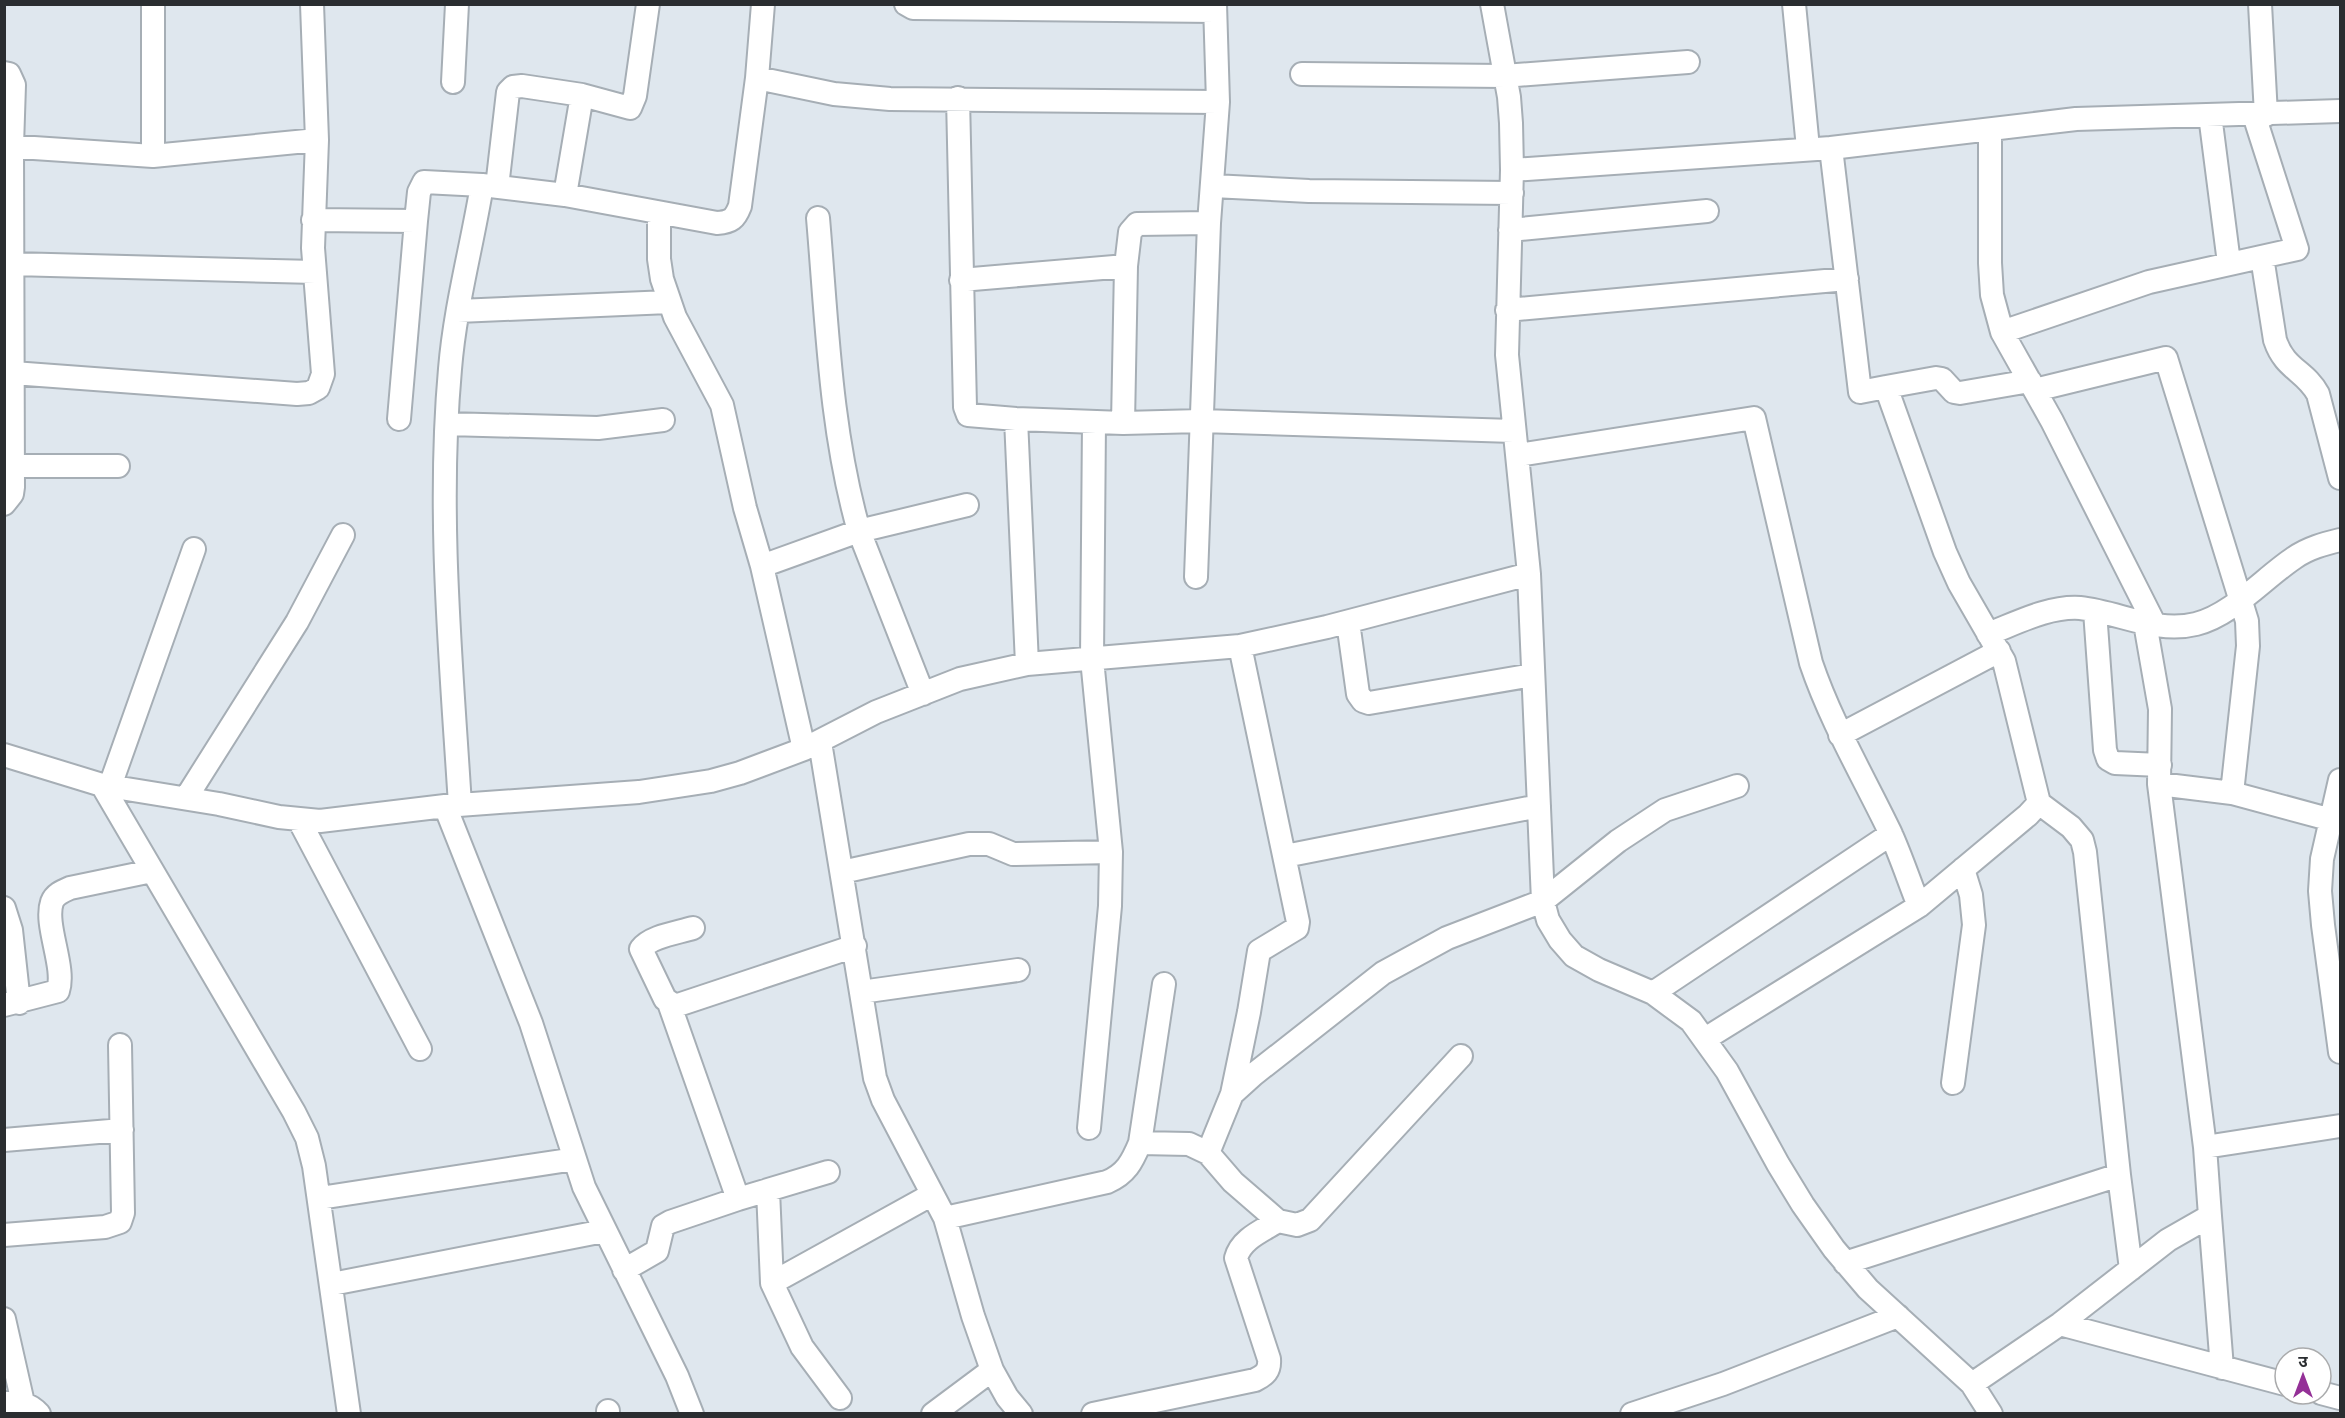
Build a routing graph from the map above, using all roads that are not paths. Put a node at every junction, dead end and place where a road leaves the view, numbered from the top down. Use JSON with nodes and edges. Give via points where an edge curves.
{"nodes":[{"id":1,"x":153,"y":4,"type":"edge"},
{"id":2,"x":312,"y":4,"type":"edge"},
{"id":3,"x":457,"y":4,"type":"edge"},
{"id":4,"x":648,"y":4,"type":"edge"},
{"id":5,"x":763,"y":4,"type":"edge"},
{"id":6,"x":906,"y":4,"type":"edge"},
{"id":7,"x":1492,"y":4,"type":"edge"},
{"id":8,"x":1794,"y":4,"type":"edge"},
{"id":9,"x":2260,"y":4,"type":"edge"},
{"id":10,"x":1215,"y":8,"type":"edge"},
{"id":11,"x":1688,"y":62,"type":"dead end"},
{"id":12,"x":4,"y":73,"type":"edge"},
{"id":13,"x":1302,"y":74,"type":"dead end"},
{"id":14,"x":1504,"y":76,"type":"junction"},
{"id":15,"x":757,"y":78,"type":"junction"},
{"id":16,"x":453,"y":82,"type":"dead end"},
{"id":17,"x":582,"y":95,"type":"junction"},
{"id":18,"x":958,"y":98,"type":"junction"},
{"id":19,"x":1218,"y":102,"type":"junction"},
{"id":20,"x":2340,"y":111,"type":"edge"},
{"id":21,"x":2210,"y":115,"type":"junction"},
{"id":22,"x":2260,"y":115,"type":"junction"},
{"id":23,"x":1990,"y":130,"type":"junction"},
{"id":24,"x":317,"y":140,"type":"junction"},
{"id":25,"x":8,"y":146,"type":"edge"},
{"id":26,"x":1808,"y":148,"type":"junction"},
{"id":27,"x":1831,"y":148,"type":"junction"},
{"id":28,"x":153,"y":156,"type":"junction"},
{"id":29,"x":1512,"y":170,"type":"junction"},
{"id":30,"x":490,"y":186,"type":"junction"},
{"id":31,"x":1213,"y":186,"type":"junction"},
{"id":32,"x":1512,"y":193,"type":"junction"},
{"id":33,"x":565,"y":195,"type":"junction"},
{"id":34,"x":1707,"y":211,"type":"dead end"},
{"id":35,"x":659,"y":213,"type":"junction"},
{"id":36,"x":818,"y":218,"type":"dead end"},
{"id":37,"x":313,"y":220,"type":"junction"},
{"id":38,"x":416,"y":221,"type":"junction"},
{"id":39,"x":1209,"y":223,"type":"junction"},
{"id":40,"x":1510,"y":230,"type":"junction"},
{"id":41,"x":2262,"y":257,"type":"junction"},
{"id":42,"x":2229,"y":263,"type":"junction"},
{"id":43,"x":13,"y":264,"type":"junction"},
{"id":44,"x":1126,"y":266,"type":"junction"},
{"id":45,"x":315,"y":272,"type":"junction"},
{"id":46,"x":1847,"y":279,"type":"junction"},
{"id":47,"x":961,"y":280,"type":"junction"},
{"id":48,"x":669,"y":302,"type":"junction"},
{"id":49,"x":1507,"y":310,"type":"junction"},
{"id":50,"x":458,"y":311,"type":"junction"},
{"id":51,"x":2002,"y":332,"type":"junction"},
{"id":52,"x":13,"y":373,"type":"junction"},
{"id":53,"x":2033,"y":386,"type":"junction"},
{"id":54,"x":1886,"y":387,"type":"junction"},
{"id":55,"x":399,"y":419,"type":"dead end"},
{"id":56,"x":1016,"y":419,"type":"junction"},
{"id":57,"x":663,"y":420,"type":"dead end"},
{"id":58,"x":1201,"y":421,"type":"junction"},
{"id":59,"x":1094,"y":422,"type":"junction"},
{"id":60,"x":1123,"y":423,"type":"junction"},
{"id":61,"x":447,"y":424,"type":"junction"},
{"id":62,"x":1513,"y":431,"type":"junction"},
{"id":63,"x":1518,"y":455,"type":"junction"},
{"id":64,"x":13,"y":466,"type":"junction"},
{"id":65,"x":118,"y":466,"type":"dead end"},
{"id":66,"x":2340,"y":478,"type":"edge"},
{"id":67,"x":4,"y":504,"type":"edge"},
{"id":68,"x":967,"y":505,"type":"dead end"},
{"id":69,"x":860,"y":531,"type":"junction"},
{"id":70,"x":343,"y":535,"type":"dead end"},
{"id":71,"x":2340,"y":540,"type":"edge"},
{"id":72,"x":194,"y":549,"type":"dead end"},
{"id":73,"x":762,"y":566,"type":"junction"},
{"id":74,"x":1529,"y":574,"type":"junction"},
{"id":75,"x":1196,"y":578,"type":"dead end"},
{"id":76,"x":2241,"y":598,"type":"junction"},
{"id":77,"x":2095,"y":611,"type":"junction"},
{"id":78,"x":1348,"y":622,"type":"junction"},
{"id":79,"x":2150,"y":624,"type":"junction"},
{"id":80,"x":1993,"y":642,"type":"junction"},
{"id":81,"x":1239,"y":646,"type":"junction"},
{"id":82,"x":1092,"y":659,"type":"junction"},
{"id":83,"x":1027,"y":664,"type":"junction"},
{"id":84,"x":1533,"y":675,"type":"junction"},
{"id":85,"x":923,"y":694,"type":"junction"},
{"id":86,"x":1840,"y":735,"type":"junction"},
{"id":87,"x":812,"y":746,"type":"junction"},
{"id":88,"x":4,"y":755,"type":"edge"},
{"id":89,"x":2159,"y":775,"type":"junction"},
{"id":90,"x":2340,"y":780,"type":"edge"},
{"id":91,"x":106,"y":785,"type":"junction"},
{"id":92,"x":1737,"y":786,"type":"dead end"},
{"id":93,"x":2232,"y":793,"type":"junction"},
{"id":94,"x":186,"y":798,"type":"junction"},
{"id":95,"x":2039,"y":803,"type":"junction"},
{"id":96,"x":452,"y":806,"type":"junction"},
{"id":97,"x":1539,"y":806,"type":"junction"},
{"id":98,"x":299,"y":820,"type":"junction"},
{"id":99,"x":2332,"y":820,"type":"junction"},
{"id":100,"x":1891,"y":834,"type":"junction"},
{"id":101,"x":1112,"y":852,"type":"junction"},
{"id":102,"x":1285,"y":856,"type":"junction"},
{"id":103,"x":1963,"y":869,"type":"junction"},
{"id":104,"x":152,"y":871,"type":"junction"},
{"id":105,"x":842,"y":872,"type":"junction"},
{"id":106,"x":1543,"y":901,"type":"junction"},
{"id":107,"x":1919,"y":906,"type":"junction"},
{"id":108,"x":4,"y":908,"type":"edge"},
{"id":109,"x":693,"y":928,"type":"dead end"},
{"id":110,"x":855,"y":946,"type":"junction"},
{"id":111,"x":1018,"y":970,"type":"dead end"},
{"id":112,"x":1164,"y":984,"type":"dead end"},
{"id":113,"x":861,"y":992,"type":"junction"},
{"id":114,"x":1653,"y":993,"type":"junction"},
{"id":115,"x":669,"y":1003,"type":"junction"},
{"id":116,"x":12,"y":1004,"type":"edge"},
{"id":117,"x":1705,"y":1039,"type":"junction"},
{"id":118,"x":120,"y":1045,"type":"dead end"},
{"id":119,"x":420,"y":1049,"type":"dead end"},
{"id":120,"x":2340,"y":1052,"type":"edge"},
{"id":121,"x":1461,"y":1056,"type":"dead end"},
{"id":122,"x":1953,"y":1083,"type":"dead end"},
{"id":123,"x":1232,"y":1094,"type":"junction"},
{"id":124,"x":2340,"y":1126,"type":"edge"},
{"id":125,"x":1089,"y":1128,"type":"dead end"},
{"id":126,"x":122,"y":1130,"type":"junction"},
{"id":127,"x":4,"y":1140,"type":"edge"},
{"id":128,"x":1140,"y":1143,"type":"junction"},
{"id":129,"x":2205,"y":1147,"type":"junction"},
{"id":130,"x":1208,"y":1153,"type":"junction"},
{"id":131,"x":575,"y":1159,"type":"junction"},
{"id":132,"x":828,"y":1172,"type":"dead end"},
{"id":133,"x":2119,"y":1174,"type":"junction"},
{"id":134,"x":768,"y":1190,"type":"junction"},
{"id":135,"x":931,"y":1196,"type":"junction"},
{"id":136,"x":320,"y":1198,"type":"junction"},
{"id":137,"x":738,"y":1199,"type":"junction"},
{"id":138,"x":2210,"y":1216,"type":"junction"},
{"id":139,"x":945,"y":1218,"type":"junction"},
{"id":140,"x":1278,"y":1221,"type":"junction"},
{"id":141,"x":604,"y":1230,"type":"junction"},
{"id":142,"x":4,"y":1235,"type":"edge"},
{"id":143,"x":1845,"y":1263,"type":"junction"},
{"id":144,"x":2131,"y":1269,"type":"junction"},
{"id":145,"x":624,"y":1270,"type":"junction"},
{"id":146,"x":772,"y":1283,"type":"junction"},
{"id":147,"x":332,"y":1284,"type":"junction"},
{"id":148,"x":1898,"y":1316,"type":"junction"},
{"id":149,"x":4,"y":1318,"type":"edge"},
{"id":150,"x":2060,"y":1324,"type":"junction"},
{"id":151,"x":2222,"y":1368,"type":"junction"},
{"id":152,"x":992,"y":1370,"type":"junction"},
{"id":153,"x":2273,"y":1381,"type":"edge"},
{"id":154,"x":1972,"y":1384,"type":"junction"},
{"id":155,"x":840,"y":1398,"type":"dead end"},
{"id":156,"x":22,"y":1406,"type":"edge"},
{"id":157,"x":349,"y":1413,"type":"edge"},
{"id":158,"x":692,"y":1413,"type":"edge"},
{"id":159,"x":933,"y":1413,"type":"edge"},
{"id":160,"x":1021,"y":1413,"type":"edge"},
{"id":161,"x":1093,"y":1413,"type":"edge"},
{"id":162,"x":1632,"y":1413,"type":"edge"},
{"id":163,"x":1991,"y":1413,"type":"edge"}],
"edges":[{"from":1,"to":28,"type":"street"},
{"from":2,"to":24,"type":"street"},
{"from":3,"to":16,"type":"street"},
{"from":4,"to":17,"type":"street","via":[[633,104],[630,108],[621,107]]},
{"from":5,"to":15,"type":"street"},
{"from":6,"to":10,"type":"street","via":[[913,8]]},
{"from":7,"to":14,"type":"street"},
{"from":8,"to":26,"type":"street"},
{"from":9,"to":22,"type":"street"},
{"from":10,"to":19,"type":"street"},
{"from":11,"to":14,"type":"street"},
{"from":12,"to":25,"type":"street","via":[[14,85]]},
{"from":13,"to":14,"type":"street"},
{"from":14,"to":29,"type":"street","via":[[1509,97]]},
{"from":15,"to":18,"type":"street","via":[[861,97]]},
{"from":15,"to":35,"type":"street","via":[[736,217],[717,223]]},
{"from":17,"to":30,"type":"street","via":[[513,87],[508,92]]},
{"from":17,"to":33,"type":"street"},
{"from":18,"to":19,"type":"street"},
{"from":18,"to":47,"type":"street"},
{"from":19,"to":31,"type":"street"},
{"from":20,"to":22,"type":"street"},
{"from":21,"to":22,"type":"street"},
{"from":21,"to":23,"type":"street","via":[[2076,119]]},
{"from":21,"to":42,"type":"street"},
{"from":22,"to":41,"type":"street","via":[[2297,249]]},
{"from":23,"to":27,"type":"street"},
{"from":23,"to":51,"type":"street","via":[[1990,262],[1992,295]]},
{"from":24,"to":28,"type":"street"},
{"from":24,"to":37,"type":"street"},
{"from":25,"to":28,"type":"street"},
{"from":25,"to":43,"type":"street"},
{"from":26,"to":27,"type":"street"},
{"from":26,"to":29,"type":"street"},
{"from":27,"to":46,"type":"street"},
{"from":29,"to":32,"type":"street"},
{"from":30,"to":33,"type":"street"},
{"from":30,"to":38,"type":"street","via":[[424,182]]},
{"from":30,"to":50,"type":"street"},
{"from":31,"to":32,"type":"street"},
{"from":31,"to":39,"type":"street"},
{"from":32,"to":40,"type":"street"},
{"from":33,"to":35,"type":"street"},
{"from":34,"to":40,"type":"street"},
{"from":35,"to":48,"type":"street","via":[[659,259]]},
{"from":36,"to":69,"type":"street","via":[[835,404]]},
{"from":37,"to":38,"type":"street"},
{"from":37,"to":45,"type":"street"},
{"from":38,"to":55,"type":"street"},
{"from":39,"to":44,"type":"street","via":[[1137,224],[1130,232]]},
{"from":39,"to":58,"type":"street"},
{"from":40,"to":49,"type":"street"},
{"from":41,"to":42,"type":"street"},
{"from":41,"to":66,"type":"street","via":[[2279,353],[2318,394]]},
{"from":42,"to":51,"type":"street","via":[[2149,282]]},
{"from":43,"to":45,"type":"street"},
{"from":43,"to":52,"type":"street"},
{"from":44,"to":47,"type":"street"},
{"from":44,"to":60,"type":"street"},
{"from":45,"to":52,"type":"street","via":[[322,374],[318,388],[309,393]]},
{"from":46,"to":49,"type":"street"},
{"from":46,"to":54,"type":"street","via":[[1860,392]]},
{"from":47,"to":56,"type":"street","via":[[968,415]]},
{"from":48,"to":50,"type":"street"},
{"from":48,"to":73,"type":"street","via":[[722,405]]},
{"from":49,"to":62,"type":"street"},
{"from":50,"to":61,"type":"street"},
{"from":51,"to":53,"type":"street"},
{"from":52,"to":64,"type":"street"},
{"from":53,"to":54,"type":"street","via":[[1960,393],[1936,378]]},
{"from":53,"to":76,"type":"street","via":[[2166,358]]},
{"from":53,"to":79,"type":"street"},
{"from":54,"to":80,"type":"street","via":[[1945,552]]},
{"from":56,"to":59,"type":"street"},
{"from":56,"to":83,"type":"street"},
{"from":57,"to":61,"type":"street","via":[[586,428]]},
{"from":58,"to":60,"type":"street"},
{"from":58,"to":62,"type":"street"},
{"from":58,"to":75,"type":"street"},
{"from":59,"to":60,"type":"street"},
{"from":59,"to":82,"type":"street"},
{"from":61,"to":96,"type":"street","via":[[446,582]]},
{"from":62,"to":63,"type":"street"},
{"from":63,"to":74,"type":"street"},
{"from":63,"to":86,"type":"street","via":[[1754,418],[1810,663]]},
{"from":64,"to":65,"type":"street"},
{"from":64,"to":67,"type":"street","via":[[12,494]]},
{"from":68,"to":69,"type":"street"},
{"from":69,"to":73,"type":"street"},
{"from":69,"to":85,"type":"street"},
{"from":70,"to":94,"type":"street","via":[[297,622]]},
{"from":71,"to":76,"type":"street","via":[[2296,556]]},
{"from":72,"to":91,"type":"street"},
{"from":73,"to":87,"type":"street"},
{"from":74,"to":78,"type":"street"},
{"from":74,"to":84,"type":"street"},
{"from":76,"to":79,"type":"street","via":[[2200,623],[2181,627]]},
{"from":76,"to":93,"type":"street","via":[[2248,646]]},
{"from":77,"to":79,"type":"street"},
{"from":77,"to":80,"type":"street","via":[[2050,611]]},
{"from":77,"to":89,"type":"street","via":[[2108,759]]},
{"from":78,"to":81,"type":"street"},
{"from":78,"to":84,"type":"street","via":[[1358,693],[1369,703]]},
{"from":79,"to":89,"type":"street","via":[[2160,709]]},
{"from":80,"to":86,"type":"street"},
{"from":80,"to":95,"type":"street","via":[[2010,678]]},
{"from":81,"to":82,"type":"street"},
{"from":81,"to":102,"type":"street"},
{"from":82,"to":83,"type":"street"},
{"from":82,"to":101,"type":"street"},
{"from":83,"to":85,"type":"street","via":[[960,679]]},
{"from":84,"to":97,"type":"street"},
{"from":85,"to":87,"type":"street","via":[[876,712]]},
{"from":86,"to":100,"type":"street"},
{"from":87,"to":96,"type":"street","via":[[740,773],[683,786]]},
{"from":87,"to":105,"type":"street"},
{"from":88,"to":91,"type":"street"},
{"from":89,"to":93,"type":"street"},
{"from":89,"to":129,"type":"street"},
{"from":90,"to":99,"type":"street"},
{"from":91,"to":94,"type":"street"},
{"from":91,"to":104,"type":"street"},
{"from":92,"to":106,"type":"street","via":[[1665,810],[1642,823]]},
{"from":93,"to":99,"type":"street"},
{"from":94,"to":98,"type":"street"},
{"from":95,"to":103,"type":"street"},
{"from":95,"to":133,"type":"street","via":[[2071,827],[2082,840],[2085,852]]},
{"from":96,"to":98,"type":"street"},
{"from":96,"to":131,"type":"street","via":[[531,1023]]},
{"from":97,"to":102,"type":"street"},
{"from":97,"to":106,"type":"street"},
{"from":98,"to":119,"type":"street"},
{"from":99,"to":120,"type":"street","via":[[2322,859],[2320,891]]},
{"from":100,"to":107,"type":"street"},
{"from":100,"to":114,"type":"street"},
{"from":101,"to":105,"type":"street","via":[[1013,854],[988,844],[969,844]]},
{"from":101,"to":125,"type":"street"},
{"from":102,"to":123,"type":"street","via":[[1297,928],[1259,951]]},
{"from":103,"to":107,"type":"street"},
{"from":103,"to":122,"type":"street","via":[[1974,925]]},
{"from":104,"to":116,"type":"street","via":[[58,893],[52,901],[51,913],[58,991]]},
{"from":104,"to":136,"type":"street","via":[[294,1112],[307,1138]]},
{"from":105,"to":110,"type":"street"},
{"from":106,"to":114,"type":"street","via":[[1548,920],[1574,956]]},
{"from":106,"to":123,"type":"street","via":[[1447,938],[1383,974]]},
{"from":107,"to":117,"type":"street"},
{"from":108,"to":116,"type":"street","via":[[11,930]]},
{"from":109,"to":115,"type":"street","via":[[652,941],[641,949]]},
{"from":110,"to":113,"type":"street"},
{"from":110,"to":115,"type":"street","via":[[682,1005]]},
{"from":111,"to":113,"type":"street"},
{"from":112,"to":128,"type":"street"},
{"from":113,"to":135,"type":"street","via":[[875,1078]]},
{"from":114,"to":117,"type":"street","via":[[1691,1021]]},
{"from":115,"to":137,"type":"street"},
{"from":117,"to":143,"type":"street","via":[[1803,1206]]},
{"from":118,"to":126,"type":"street"},
{"from":121,"to":140,"type":"street","via":[[1310,1221],[1297,1225]]},
{"from":123,"to":130,"type":"street"},
{"from":124,"to":129,"type":"street"},
{"from":126,"to":127,"type":"street"},
{"from":126,"to":142,"type":"street","via":[[120,1222],[105,1227]]},
{"from":128,"to":130,"type":"street","via":[[1189,1144]]},
{"from":128,"to":139,"type":"street","via":[[1127,1170],[1107,1182]]},
{"from":129,"to":138,"type":"street"},
{"from":130,"to":140,"type":"street","via":[[1239,1188]]},
{"from":131,"to":136,"type":"street"},
{"from":131,"to":141,"type":"street"},
{"from":132,"to":134,"type":"street"},
{"from":133,"to":143,"type":"street"},
{"from":133,"to":144,"type":"street"},
{"from":134,"to":137,"type":"street"},
{"from":134,"to":146,"type":"street"},
{"from":135,"to":139,"type":"street"},
{"from":135,"to":146,"type":"street"},
{"from":136,"to":147,"type":"street"},
{"from":137,"to":145,"type":"street","via":[[663,1226],[657,1251]]},
{"from":138,"to":144,"type":"street","via":[[2168,1240]]},
{"from":138,"to":151,"type":"street"},
{"from":139,"to":152,"type":"street"},
{"from":140,"to":161,"type":"street","via":[[1238,1248],[1236,1258],[1269,1359],[1265,1375]]},
{"from":141,"to":145,"type":"street"},
{"from":141,"to":147,"type":"street"},
{"from":143,"to":148,"type":"street"},
{"from":144,"to":150,"type":"street"},
{"from":145,"to":158,"type":"street","via":[[678,1376]]},
{"from":146,"to":155,"type":"street","via":[[802,1347]]},
{"from":147,"to":157,"type":"street"},
{"from":148,"to":154,"type":"street"},
{"from":148,"to":162,"type":"street","via":[[1705,1391]]},
{"from":149,"to":156,"type":"street"},
{"from":150,"to":151,"type":"street"},
{"from":150,"to":154,"type":"street"},
{"from":151,"to":153,"type":"street"},
{"from":152,"to":159,"type":"street"},
{"from":152,"to":160,"type":"street"},
{"from":154,"to":163,"type":"street"}]}
